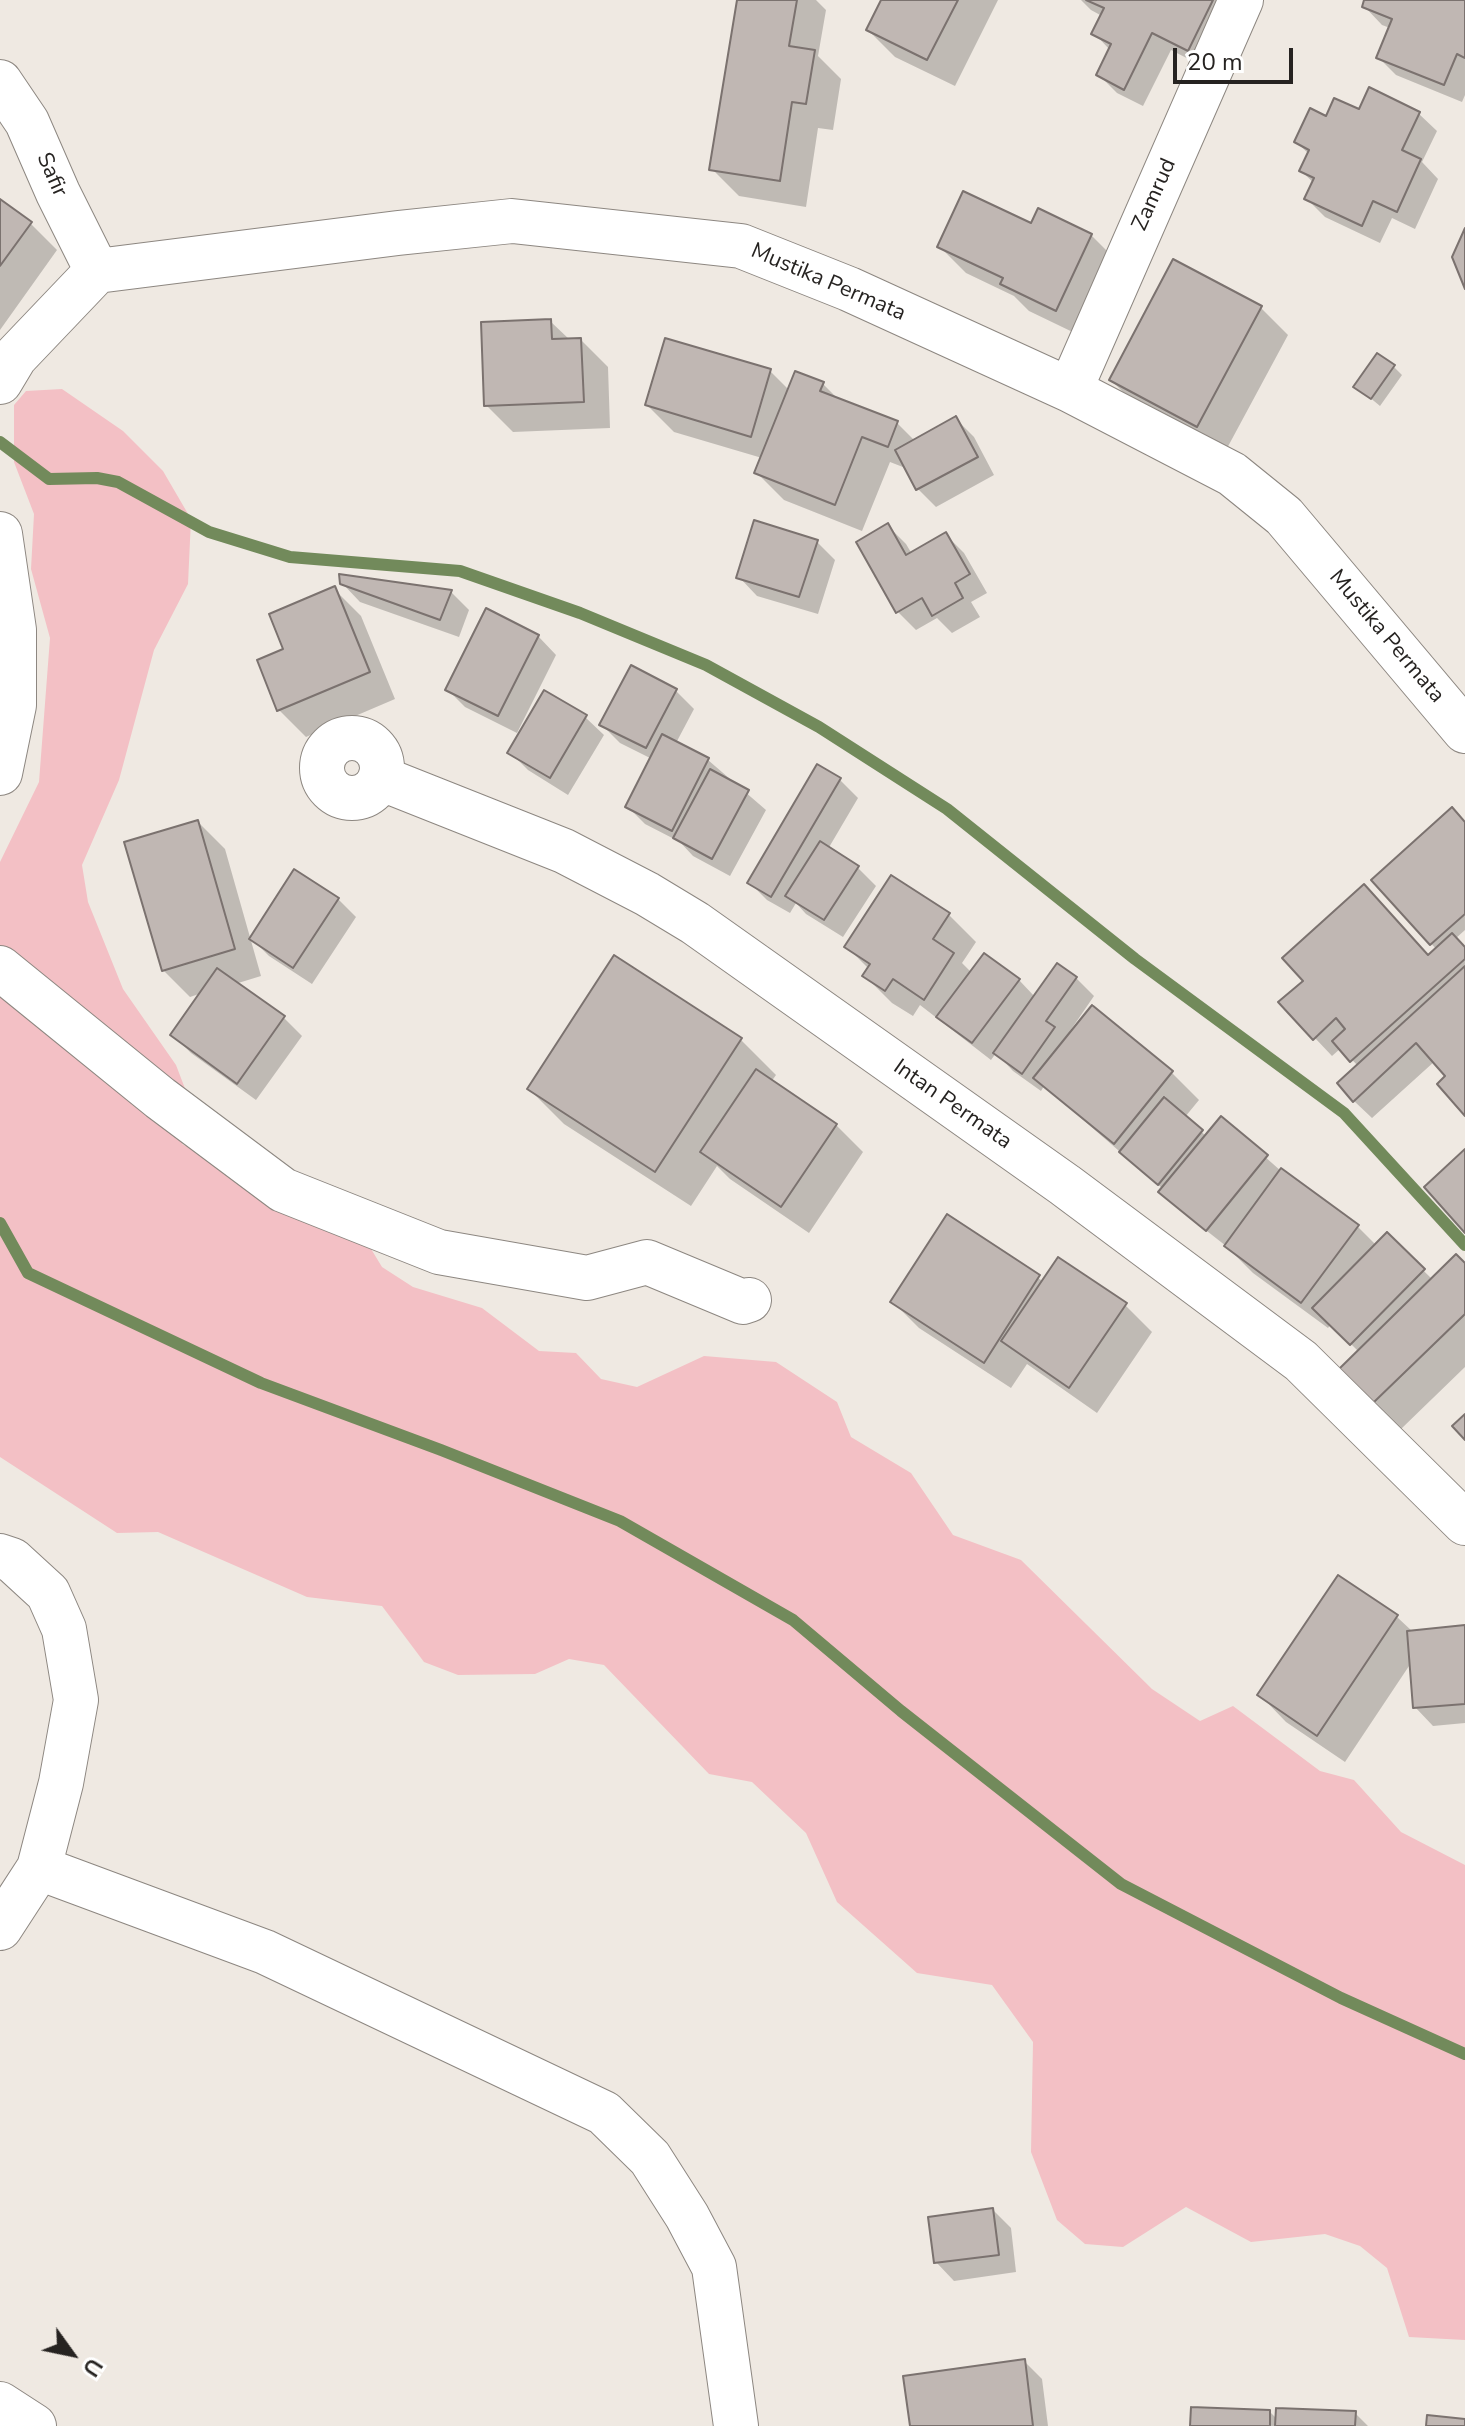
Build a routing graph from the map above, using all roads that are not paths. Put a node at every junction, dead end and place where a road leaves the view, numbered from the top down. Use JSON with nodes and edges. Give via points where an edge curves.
{"nodes":[{"id":1,"x":1241,"y":0,"type":"edge"},
{"id":2,"x":0,"y":82,"type":"edge"},
{"id":3,"x":97,"y":271,"type":"junction"},
{"id":4,"x":0,"y":382,"type":"edge"},
{"id":5,"x":1070,"y":390,"type":"junction"},
{"id":6,"x":0,"y":534,"type":"edge"},
{"id":7,"x":1465,"y":731,"type":"edge"},
{"id":8,"x":0,"y":773,"type":"edge"},
{"id":9,"x":380,"y":778,"type":"dead end"},
{"id":10,"x":0,"y":968,"type":"edge"},
{"id":11,"x":749,"y":1300,"type":"dead end"},
{"id":12,"x":1465,"y":1523,"type":"edge"},
{"id":13,"x":0,"y":1556,"type":"edge"},
{"id":14,"x":39,"y":1868,"type":"junction"},
{"id":15,"x":0,"y":1928,"type":"edge"},
{"id":16,"x":0,"y":2404,"type":"edge"},
{"id":17,"x":34,"y":2426,"type":"edge"},
{"id":18,"x":736,"y":2426,"type":"edge"}],
"edges":[{"from":1,"to":5,"type":"street","name":"Zamrud"},
{"from":2,"to":3,"type":"street","name":"Safir","via":[[27,122]]},
{"from":3,"to":4,"type":"street","via":[[15,357]]},
{"from":3,"to":5,"type":"street","name":"Mustika Permata","via":[[512,221],[741,246]]},
{"from":5,"to":7,"type":"street","name":"Mustika Permata","via":[[1232,474],[1284,516]]},
{"from":6,"to":8,"type":"street","via":[[14,630],[14,705]]},
{"from":9,"to":12,"type":"street","name":"Intan Permata","via":[[564,851],[695,923],[1065,1185],[1301,1361]]},
{"from":10,"to":11,"type":"street","via":[[283,1190],[439,1252],[587,1278],[647,1262]]},
{"from":13,"to":14,"type":"street","via":[[12,1560],[48,1593],[64,1629],[76,1700]]},
{"from":14,"to":15,"type":"street"},
{"from":14,"to":18,"type":"street","via":[[265,1952],[604,2113],[650,2158],[714,2267]]},
{"from":16,"to":17,"type":"street"}]}
